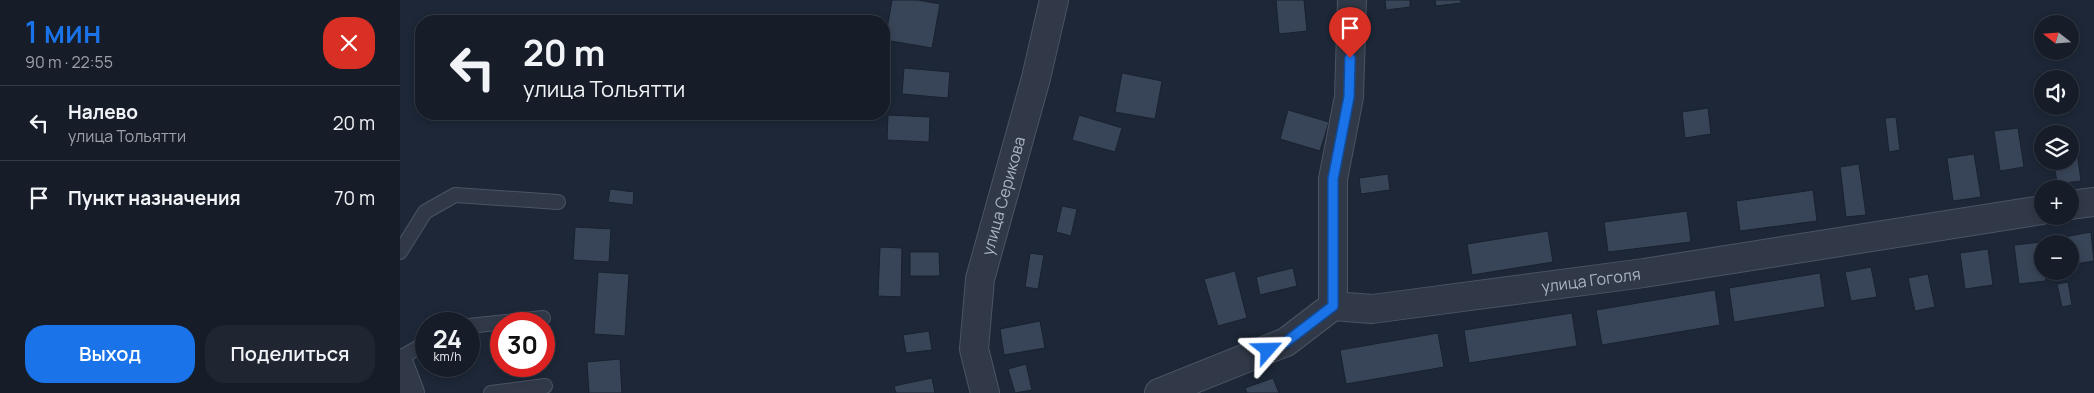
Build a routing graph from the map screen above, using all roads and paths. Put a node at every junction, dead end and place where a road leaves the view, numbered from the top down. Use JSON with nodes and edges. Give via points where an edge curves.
{"nodes":[{"id":1,"x":1054,"y":0,"type":"edge"},
{"id":2,"x":1352,"y":0,"type":"edge"},
{"id":3,"x":558,"y":202,"type":"dead end"},
{"id":4,"x":2094,"y":202,"type":"edge"},
{"id":5,"x":2079,"y":204,"type":"edge"},
{"id":6,"x":2034,"y":211,"type":"edge"},
{"id":7,"x":400,"y":252,"type":"edge"},
{"id":8,"x":1333,"y":306,"type":"junction"},
{"id":9,"x":415,"y":349,"type":"edge"},
{"id":10,"x":400,"y":358,"type":"edge"},
{"id":11,"x":400,"y":367,"type":"edge"},
{"id":12,"x":545,"y":386,"type":"dead end"},
{"id":13,"x":410,"y":393,"type":"edge"},
{"id":14,"x":491,"y":393,"type":"edge"},
{"id":15,"x":985,"y":393,"type":"edge"},
{"id":16,"x":1159,"y":393,"type":"edge"}],
"edges":[{"from":1,"to":15,"type":"street","name":"улица Серикова","via":[[1036,78],[980,279],[974,349]]},
{"from":2,"to":8,"type":"street","via":[[1349,97],[1333,179]]},
{"from":3,"to":7,"type":"lane","via":[[455,195],[425,212]]},
{"from":4,"to":5,"type":"street"},
{"from":6,"to":8,"type":"street","name":"улица Гоголя","via":[[1644,273],[1372,309]]},
{"from":8,"to":16,"type":"street","via":[[1286,342]]},
{"from":9,"to":10,"type":"lane"},
{"from":11,"to":13,"type":"street"},
{"from":12,"to":14,"type":"lane"}]}
